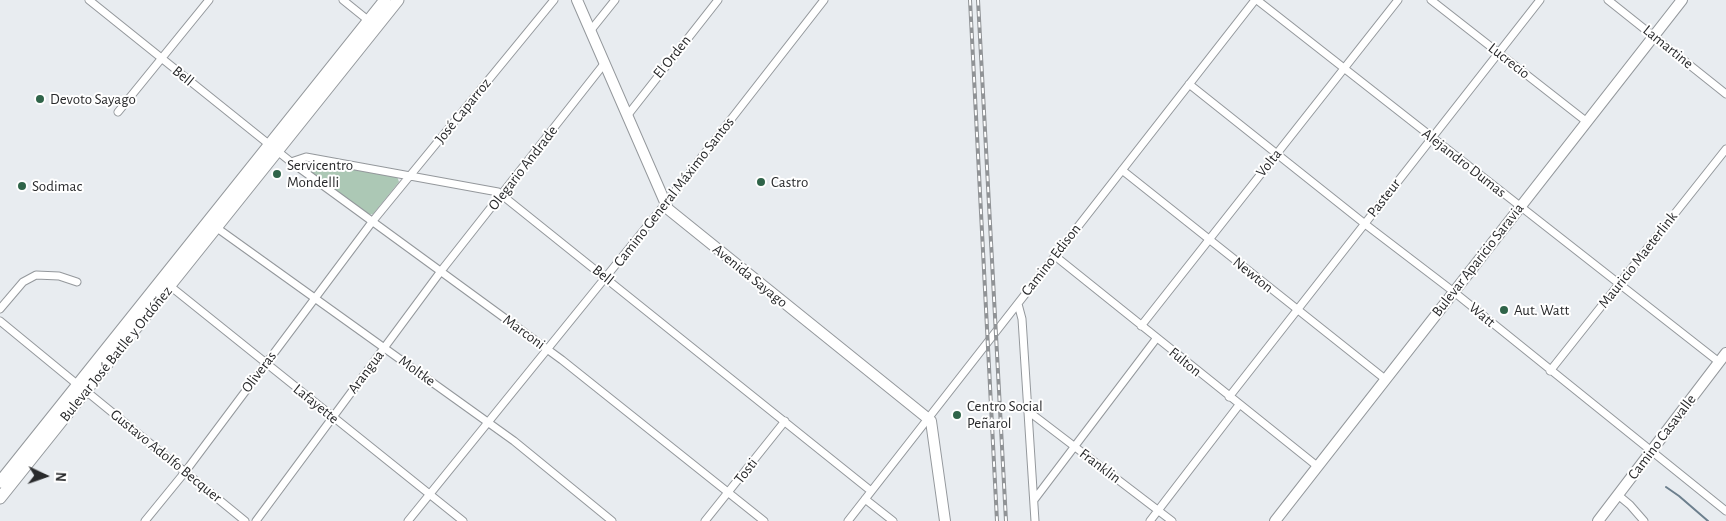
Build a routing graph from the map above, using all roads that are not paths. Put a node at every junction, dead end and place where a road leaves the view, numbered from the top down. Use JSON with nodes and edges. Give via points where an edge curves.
{"nodes":[{"id":1,"x":89,"y":0,"type":"edge"},
{"id":2,"x":209,"y":0,"type":"edge"},
{"id":3,"x":343,"y":0,"type":"edge"},
{"id":4,"x":385,"y":0,"type":"edge"},
{"id":5,"x":398,"y":0,"type":"edge"},
{"id":6,"x":554,"y":0,"type":"edge"},
{"id":7,"x":577,"y":0,"type":"edge"},
{"id":8,"x":614,"y":0,"type":"edge"},
{"id":9,"x":718,"y":0,"type":"edge"},
{"id":10,"x":824,"y":0,"type":"edge"},
{"id":11,"x":1256,"y":0,"type":"edge"},
{"id":12,"x":1398,"y":0,"type":"edge"},
{"id":13,"x":1431,"y":0,"type":"edge"},
{"id":14,"x":1540,"y":0,"type":"edge"},
{"id":15,"x":1608,"y":0,"type":"edge"},
{"id":16,"x":1682,"y":0,"type":"edge"},
{"id":17,"x":369,"y":20,"type":"junction"},
{"id":18,"x":591,"y":30,"type":"junction"},
{"id":19,"x":1653,"y":35,"type":"junction"},
{"id":20,"x":1499,"y":52,"type":"junction"},
{"id":21,"x":162,"y":59,"type":"junction"},
{"id":22,"x":604,"y":64,"type":"junction"},
{"id":23,"x":1344,"y":69,"type":"junction"},
{"id":24,"x":1189,"y":84,"type":"junction"},
{"id":25,"x":1726,"y":94,"type":"edge"},
{"id":26,"x":118,"y":112,"type":"dead end"},
{"id":27,"x":627,"y":116,"type":"junction"},
{"id":28,"x":1587,"y":122,"type":"junction"},
{"id":29,"x":1432,"y":138,"type":"junction"},
{"id":30,"x":274,"y":148,"type":"junction"},
{"id":31,"x":1726,"y":149,"type":"edge"},
{"id":32,"x":1276,"y":154,"type":"junction"},
{"id":33,"x":292,"y":162,"type":"junction"},
{"id":34,"x":1122,"y":170,"type":"junction"},
{"id":35,"x":411,"y":175,"type":"junction"},
{"id":36,"x":502,"y":195,"type":"junction"},
{"id":37,"x":665,"y":204,"type":"junction"},
{"id":38,"x":227,"y":206,"type":"junction"},
{"id":39,"x":1520,"y":207,"type":"junction"},
{"id":40,"x":372,"y":222,"type":"junction"},
{"id":41,"x":1365,"y":224,"type":"junction"},
{"id":42,"x":217,"y":228,"type":"junction"},
{"id":43,"x":1208,"y":240,"type":"junction"},
{"id":44,"x":1054,"y":256,"type":"junction"},
{"id":45,"x":442,"y":271,"type":"junction"},
{"id":46,"x":606,"y":278,"type":"junction"},
{"id":47,"x":77,"y":282,"type":"dead end"},
{"id":48,"x":1618,"y":285,"type":"junction"},
{"id":49,"x":170,"y":286,"type":"junction"},
{"id":50,"x":1454,"y":292,"type":"junction"},
{"id":51,"x":315,"y":299,"type":"junction"},
{"id":52,"x":1018,"y":304,"type":"junction"},
{"id":53,"x":0,"y":310,"type":"edge"},
{"id":54,"x":1297,"y":311,"type":"junction"},
{"id":55,"x":0,"y":321,"type":"edge"},
{"id":56,"x":1141,"y":326,"type":"junction"},
{"id":57,"x":1156,"y":338,"type":"junction"},
{"id":58,"x":385,"y":348,"type":"junction"},
{"id":59,"x":549,"y":350,"type":"junction"},
{"id":60,"x":1726,"y":353,"type":"edge"},
{"id":61,"x":1719,"y":362,"type":"junction"},
{"id":62,"x":266,"y":363,"type":"junction"},
{"id":63,"x":1550,"y":371,"type":"junction"},
{"id":64,"x":1385,"y":379,"type":"junction"},
{"id":65,"x":82,"y":388,"type":"junction"},
{"id":66,"x":1229,"y":397,"type":"junction"},
{"id":67,"x":1239,"y":405,"type":"junction"},
{"id":68,"x":1028,"y":411,"type":"junction"},
{"id":69,"x":332,"y":417,"type":"junction"},
{"id":70,"x":928,"y":419,"type":"junction"},
{"id":71,"x":785,"y":421,"type":"junction"},
{"id":72,"x":489,"y":423,"type":"junction"},
{"id":73,"x":1075,"y":447,"type":"junction"},
{"id":74,"x":1650,"y":451,"type":"junction"},
{"id":75,"x":1317,"y":466,"type":"junction"},
{"id":76,"x":185,"y":472,"type":"junction"},
{"id":77,"x":0,"y":482,"type":"edge"},
{"id":78,"x":872,"y":490,"type":"junction"},
{"id":79,"x":728,"y":493,"type":"junction"},
{"id":80,"x":430,"y":494,"type":"junction"},
{"id":81,"x":1618,"y":495,"type":"junction"},
{"id":82,"x":0,"y":498,"type":"edge"},
{"id":83,"x":865,"y":499,"type":"junction"},
{"id":84,"x":1034,"y":500,"type":"junction"},
{"id":85,"x":1158,"y":510,"type":"junction"},
{"id":86,"x":1726,"y":510,"type":"edge"},
{"id":87,"x":145,"y":521,"type":"edge"},
{"id":88,"x":245,"y":521,"type":"edge"},
{"id":89,"x":256,"y":521,"type":"edge"},
{"id":90,"x":408,"y":521,"type":"edge"},
{"id":91,"x":463,"y":521,"type":"edge"},
{"id":92,"x":612,"y":521,"type":"edge"},
{"id":93,"x":706,"y":521,"type":"edge"},
{"id":94,"x":764,"y":521,"type":"edge"},
{"id":95,"x":848,"y":521,"type":"edge"},
{"id":96,"x":893,"y":521,"type":"edge"},
{"id":97,"x":945,"y":521,"type":"edge"},
{"id":98,"x":1035,"y":521,"type":"edge"},
{"id":99,"x":1150,"y":521,"type":"edge"},
{"id":100,"x":1172,"y":521,"type":"edge"},
{"id":101,"x":1275,"y":521,"type":"edge"},
{"id":102,"x":1598,"y":521,"type":"edge"},
{"id":103,"x":1644,"y":521,"type":"edge"}],
"edges":[{"from":1,"to":21,"type":"street","name":"Bell"},
{"from":2,"to":21,"type":"street"},
{"from":3,"to":17,"type":"street"},
{"from":4,"to":17,"type":"main road","name":"Bulevar José Batlle y Ordóñez"},
{"from":5,"to":30,"type":"main road","name":"Bulevar José Batlle y Ordóñez"},
{"from":6,"to":35,"type":"street","name":"José Caparroz"},
{"from":7,"to":18,"type":"street","name":"Avenida Sayago"},
{"from":8,"to":18,"type":"street"},
{"from":9,"to":27,"type":"street","name":"El Orden"},
{"from":10,"to":37,"type":"street","name":"Camino General Máximo Santos"},
{"from":11,"to":23,"type":"street","name":"Alejandro Dumas"},
{"from":11,"to":24,"type":"street","name":"Camino Edison"},
{"from":12,"to":23,"type":"street","name":"Volta"},
{"from":13,"to":20,"type":"street","name":"Lucrecio"},
{"from":14,"to":20,"type":"street","name":"Pasteur"},
{"from":15,"to":19,"type":"street","name":"Lamartine"},
{"from":16,"to":19,"type":"street","name":"Bulevar Aparicio Saravia"},
{"from":17,"to":30,"type":"main road","name":"Bulevar José Batlle y Ordóñez"},
{"from":18,"to":22,"type":"street","name":"Avenida Sayago"},
{"from":19,"to":25,"type":"street","name":"Lamartine"},
{"from":19,"to":28,"type":"street","name":"Bulevar Aparicio Saravia"},
{"from":20,"to":28,"type":"street","name":"Lucrecio"},
{"from":20,"to":29,"type":"street","name":"Pasteur"},
{"from":21,"to":26,"type":"street"},
{"from":21,"to":30,"type":"street","name":"Bell"},
{"from":22,"to":27,"type":"street","name":"Avenida Sayago"},
{"from":22,"to":36,"type":"street","name":"Olegario Andrade"},
{"from":23,"to":29,"type":"street","name":"Alejandro Dumas"},
{"from":23,"to":32,"type":"street","name":"Volta"},
{"from":24,"to":32,"type":"street","name":"Watt"},
{"from":24,"to":34,"type":"street","name":"Camino Edison"},
{"from":27,"to":37,"type":"street","name":"Avenida Sayago"},
{"from":28,"to":39,"type":"street","name":"Bulevar Aparicio Saravia"},
{"from":29,"to":39,"type":"street","name":"Alejandro Dumas"},
{"from":29,"to":41,"type":"street","name":"Pasteur"},
{"from":30,"to":33,"type":"street","name":"Marconi"},
{"from":30,"to":38,"type":"main road","name":"Bulevar José Batlle y Ordóñez"},
{"from":31,"to":48,"type":"street","name":"Mauricio Maeterlink"},
{"from":32,"to":41,"type":"street","name":"Watt"},
{"from":32,"to":43,"type":"street","name":"Volta"},
{"from":33,"to":35,"type":"street","name":"Bell","via":[[306,157]]},
{"from":33,"to":40,"type":"street","name":"Marconi"},
{"from":34,"to":43,"type":"street","name":"Newton"},
{"from":34,"to":44,"type":"street","name":"Camino Edison"},
{"from":35,"to":36,"type":"street","name":"Bell","via":[[493,190]]},
{"from":35,"to":40,"type":"street","name":"José Caparroz"},
{"from":36,"to":45,"type":"street","name":"Olegario Andrade"},
{"from":36,"to":46,"type":"street","name":"Bell"},
{"from":37,"to":46,"type":"street","name":"Camino General Máximo Santos"},
{"from":37,"to":70,"type":"street","name":"Avenida Sayago"},
{"from":38,"to":42,"type":"main road","name":"Bulevar José Batlle y Ordóñez"},
{"from":38,"to":65,"type":"main road","name":"Bulevar José Batlle y Ordóñez"},
{"from":39,"to":48,"type":"street","name":"Alejandro Dumas"},
{"from":39,"to":50,"type":"street","name":"Bulevar Aparicio Saravia"},
{"from":40,"to":45,"type":"street","name":"Marconi"},
{"from":40,"to":51,"type":"street","name":"Oliveras"},
{"from":41,"to":50,"type":"street","name":"Watt"},
{"from":41,"to":54,"type":"street","name":"Pasteur"},
{"from":42,"to":49,"type":"main road","name":"Bulevar José Batlle y Ordóñez"},
{"from":42,"to":51,"type":"street","name":"Moltke"},
{"from":43,"to":54,"type":"street","name":"Newton"},
{"from":43,"to":56,"type":"street","name":"Volta"},
{"from":44,"to":52,"type":"street","name":"Camino Edison"},
{"from":44,"to":56,"type":"street","name":"Fulton"},
{"from":45,"to":58,"type":"street","name":"Arangua"},
{"from":45,"to":59,"type":"street","name":"Marconi"},
{"from":46,"to":59,"type":"street","name":"Camino General Máximo Santos"},
{"from":46,"to":71,"type":"street","name":"Bell"},
{"from":47,"to":53,"type":"street","via":[[60,276],[32,276]]},
{"from":48,"to":61,"type":"street","name":"Alejandro Dumas"},
{"from":48,"to":63,"type":"street","name":"Mauricio Maeterlink"},
{"from":49,"to":62,"type":"street","name":"Lafayette"},
{"from":49,"to":65,"type":"main road","name":"Bulevar José Batlle y Ordóñez"},
{"from":50,"to":63,"type":"street","name":"Watt"},
{"from":50,"to":64,"type":"street","name":"Bulevar Aparicio Saravia"},
{"from":51,"to":58,"type":"street","name":"Moltke"},
{"from":51,"to":62,"type":"street","name":"Oliveras"},
{"from":52,"to":68,"type":"street","via":[[1022,319]]},
{"from":52,"to":70,"type":"street","name":"Camino Edison"},
{"from":54,"to":64,"type":"street","name":"Newton"},
{"from":54,"to":66,"type":"street","name":"Pasteur"},
{"from":55,"to":65,"type":"street","name":"Gustavo Adolfo Becquer"},
{"from":56,"to":57,"type":"street","name":"Fulton"},
{"from":57,"to":66,"type":"street","name":"Fulton"},
{"from":57,"to":73,"type":"street"},
{"from":58,"to":69,"type":"street","name":"Arangua"},
{"from":58,"to":72,"type":"street","name":"Moltke"},
{"from":59,"to":72,"type":"street","name":"Camino General Máximo Santos"},
{"from":59,"to":79,"type":"street","name":"Marconi"},
{"from":60,"to":61,"type":"street","name":"Camino Casavalle"},
{"from":61,"to":74,"type":"street","name":"Camino Casavalle"},
{"from":62,"to":69,"type":"street","name":"Lafayette"},
{"from":62,"to":76,"type":"street","name":"Oliveras"},
{"from":63,"to":74,"type":"street","name":"Watt"},
{"from":64,"to":75,"type":"street","name":"Bulevar Aparicio Saravia"},
{"from":65,"to":76,"type":"street","name":"Gustavo Adolfo Becquer"},
{"from":65,"to":77,"type":"main road","name":"Bulevar José Batlle y Ordóñez"},
{"from":65,"to":82,"type":"main road","name":"Bulevar José Batlle y Ordóñez"},
{"from":66,"to":67,"type":"street","name":"Fulton"},
{"from":67,"to":75,"type":"street","name":"Fulton"},
{"from":67,"to":85,"type":"street"},
{"from":68,"to":73,"type":"street","name":"Franklin"},
{"from":68,"to":84,"type":"street"},
{"from":69,"to":80,"type":"street","name":"Lafayette"},
{"from":69,"to":89,"type":"street","name":"Arangua"},
{"from":70,"to":78,"type":"street","name":"Camino Edison"},
{"from":70,"to":97,"type":"street","via":[[932,424]]},
{"from":71,"to":78,"type":"street","name":"Bell"},
{"from":71,"to":79,"type":"street","name":"Tosti"},
{"from":72,"to":80,"type":"street","name":"Camino General Máximo Santos"},
{"from":72,"to":92,"type":"street","name":"Moltke"},
{"from":73,"to":84,"type":"street"},
{"from":73,"to":85,"type":"street","name":"Franklin"},
{"from":74,"to":81,"type":"street","name":"Camino Casavalle"},
{"from":74,"to":86,"type":"street","name":"Watt"},
{"from":75,"to":101,"type":"street","name":"Bulevar Aparicio Saravia"},
{"from":76,"to":87,"type":"street","name":"Oliveras"},
{"from":76,"to":88,"type":"street","name":"Gustavo Adolfo Becquer"},
{"from":78,"to":83,"type":"street","name":"Camino Edison"},
{"from":79,"to":93,"type":"street","name":"Tosti"},
{"from":79,"to":94,"type":"street","name":"Marconi"},
{"from":80,"to":90,"type":"street","name":"Camino General Máximo Santos"},
{"from":80,"to":91,"type":"street","name":"Lafayette"},
{"from":81,"to":102,"type":"street","name":"Camino Casavalle"},
{"from":81,"to":103,"type":"street"},
{"from":83,"to":95,"type":"street","name":"Camino Edison"},
{"from":83,"to":96,"type":"street"},
{"from":84,"to":98,"type":"street"},
{"from":85,"to":99,"type":"street"},
{"from":85,"to":100,"type":"street","name":"Franklin"}]}
